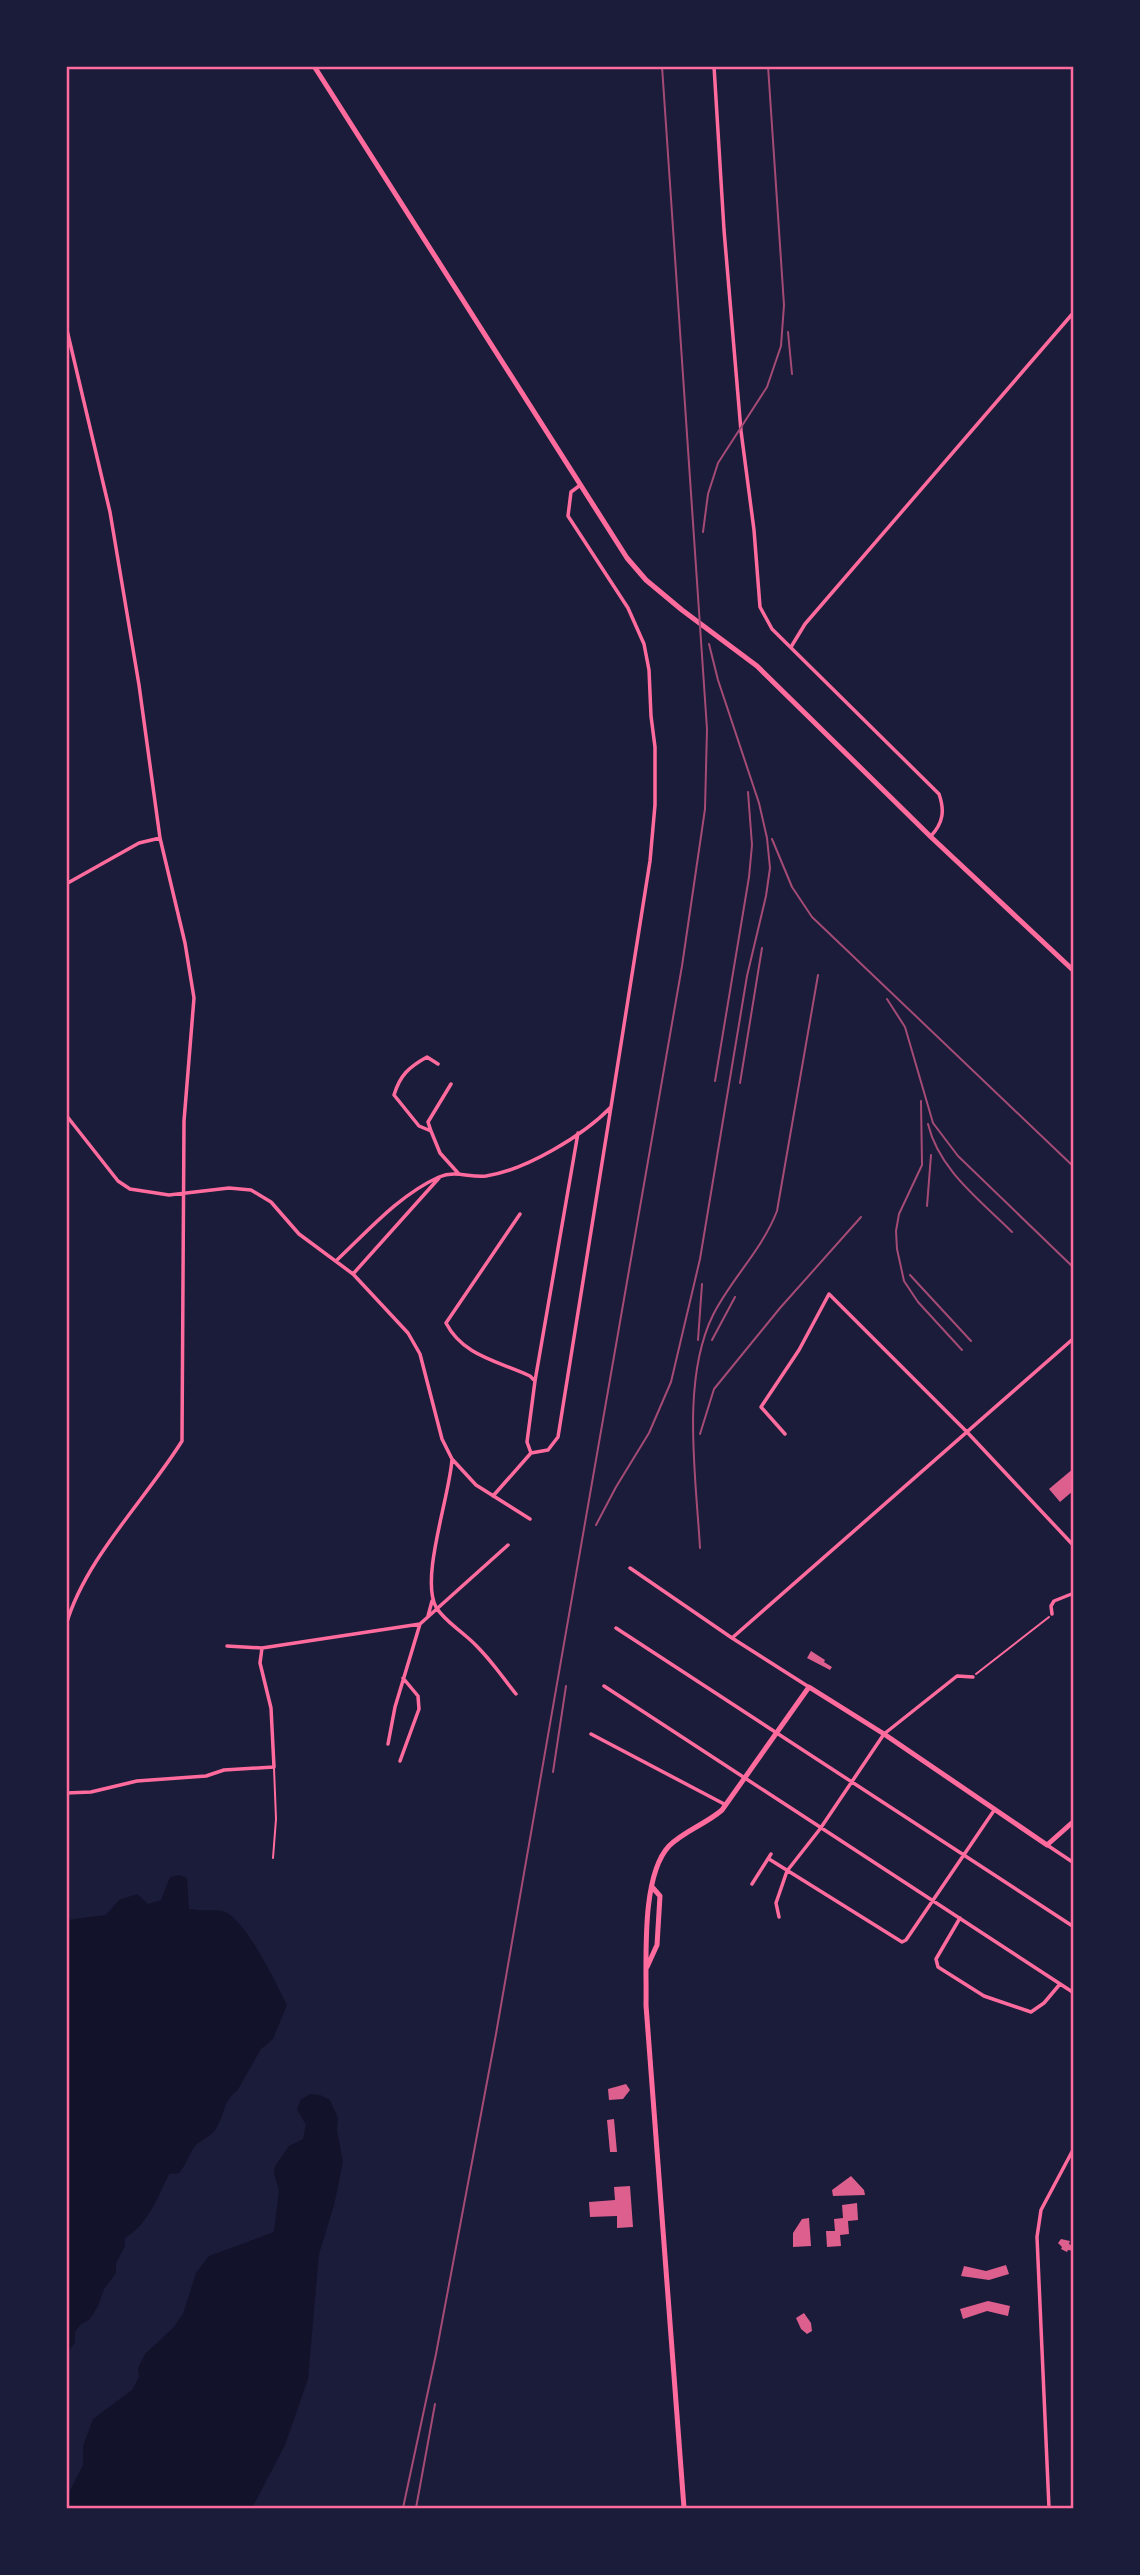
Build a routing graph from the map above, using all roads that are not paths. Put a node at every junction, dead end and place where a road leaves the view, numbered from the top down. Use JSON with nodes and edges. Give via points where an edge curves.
{"nodes":[{"id":1,"x":314,"y":66,"type":"edge"},
{"id":2,"x":714,"y":66,"type":"edge"},
{"id":3,"x":1073,"y":312,"type":"edge"},
{"id":4,"x":66,"y":326,"type":"edge"},
{"id":5,"x":579,"y":486,"type":"junction"},
{"id":6,"x":791,"y":647,"type":"junction"},
{"id":7,"x":931,"y":837,"type":"junction"},
{"id":8,"x":160,"y":838,"type":"junction"},
{"id":9,"x":66,"y":884,"type":"edge"},
{"id":10,"x":1073,"y":971,"type":"edge"},
{"id":11,"x":438,"y":1064,"type":"dead end"},
{"id":12,"x":451,"y":1084,"type":"dead end"},
{"id":13,"x":611,"y":1107,"type":"junction"},
{"id":14,"x":66,"y":1115,"type":"edge"},
{"id":15,"x":431,"y":1131,"type":"junction"},
{"id":16,"x":578,"y":1133,"type":"junction"},
{"id":17,"x":458,"y":1173,"type":"junction"},
{"id":18,"x":441,"y":1176,"type":"junction"},
{"id":19,"x":184,"y":1194,"type":"junction"},
{"id":20,"x":520,"y":1214,"type":"dead end"},
{"id":21,"x":336,"y":1261,"type":"junction"},
{"id":22,"x":353,"y":1274,"type":"junction"},
{"id":23,"x":1073,"y":1338,"type":"edge"},
{"id":24,"x":535,"y":1381,"type":"junction"},
{"id":25,"x":967,"y":1432,"type":"junction"},
{"id":26,"x":785,"y":1434,"type":"dead end"},
{"id":27,"x":531,"y":1453,"type":"junction"},
{"id":28,"x":452,"y":1459,"type":"junction"},
{"id":29,"x":493,"y":1496,"type":"junction"},
{"id":30,"x":530,"y":1520,"type":"dead end"},
{"id":31,"x":508,"y":1545,"type":"dead end"},
{"id":32,"x":1073,"y":1546,"type":"edge"},
{"id":33,"x":630,"y":1568,"type":"dead end"},
{"id":34,"x":1073,"y":1593,"type":"edge"},
{"id":35,"x":432,"y":1599,"type":"junction"},
{"id":36,"x":438,"y":1610,"type":"junction"},
{"id":37,"x":1052,"y":1614,"type":"road end"},
{"id":38,"x":428,"y":1616,"type":"junction"},
{"id":39,"x":420,"y":1624,"type":"junction"},
{"id":40,"x":66,"y":1625,"type":"edge"},
{"id":41,"x":616,"y":1628,"type":"dead end"},
{"id":42,"x":732,"y":1639,"type":"junction"},
{"id":43,"x":227,"y":1646,"type":"dead end"},
{"id":44,"x":262,"y":1648,"type":"junction"},
{"id":45,"x":973,"y":1677,"type":"road end"},
{"id":46,"x":402,"y":1678,"type":"junction"},
{"id":47,"x":604,"y":1686,"type":"dead end"},
{"id":48,"x":809,"y":1687,"type":"junction"},
{"id":49,"x":516,"y":1694,"type":"dead end"},
{"id":50,"x":777,"y":1733,"type":"junction"},
{"id":51,"x":591,"y":1734,"type":"dead end"},
{"id":52,"x":884,"y":1734,"type":"junction"},
{"id":53,"x":388,"y":1744,"type":"dead end"},
{"id":54,"x":400,"y":1761,"type":"dead end"},
{"id":55,"x":274,"y":1767,"type":"junction"},
{"id":56,"x":745,"y":1779,"type":"junction"},
{"id":57,"x":852,"y":1781,"type":"junction"},
{"id":58,"x":66,"y":1793,"type":"edge"},
{"id":59,"x":726,"y":1805,"type":"junction"},
{"id":60,"x":995,"y":1808,"type":"junction"},
{"id":61,"x":1073,"y":1821,"type":"edge"},
{"id":62,"x":820,"y":1829,"type":"junction"},
{"id":63,"x":1047,"y":1845,"type":"junction"},
{"id":64,"x":964,"y":1856,"type":"junction"},
{"id":65,"x":273,"y":1857,"type":"dead end"},
{"id":66,"x":1073,"y":1863,"type":"edge"},
{"id":67,"x":787,"y":1871,"type":"junction"},
{"id":68,"x":752,"y":1884,"type":"dead end"},
{"id":69,"x":653,"y":1888,"type":"junction"},
{"id":70,"x":933,"y":1901,"type":"junction"},
{"id":71,"x":779,"y":1917,"type":"dead end"},
{"id":72,"x":960,"y":1918,"type":"junction"},
{"id":73,"x":1073,"y":1927,"type":"edge"},
{"id":74,"x":646,"y":1969,"type":"junction"},
{"id":75,"x":1060,"y":1984,"type":"junction"},
{"id":76,"x":1073,"y":1993,"type":"edge"},
{"id":77,"x":1073,"y":2148,"type":"edge"},
{"id":78,"x":684,"y":2508,"type":"edge"},
{"id":79,"x":1049,"y":2508,"type":"edge"}],
"edges":[{"from":1,"to":5,"type":"main road"},
{"from":2,"to":6,"type":"street","via":[[739,415],[760,607],[772,629]]},
{"from":3,"to":6,"type":"street","via":[[805,624]]},
{"from":4,"to":8,"type":"street","via":[[110,512]]},
{"from":5,"to":7,"type":"main road","via":[[626,558],[646,580],[757,666]]},
{"from":5,"to":13,"type":"street","via":[[571,492],[568,516],[628,608],[644,644],[655,747],[650,860]]},
{"from":6,"to":7,"type":"street","via":[[939,794],[941,819]]},
{"from":7,"to":10,"type":"main road"},
{"from":8,"to":9,"type":"street","via":[[139,844]]},
{"from":8,"to":19,"type":"street","via":[[194,998],[184,1121]]},
{"from":11,"to":15,"type":"street","via":[[427,1057],[414,1064],[399,1078],[394,1095],[419,1126]]},
{"from":12,"to":15,"type":"street","via":[[429,1122]]},
{"from":13,"to":16,"type":"street"},
{"from":13,"to":27,"type":"street","via":[[558,1437],[548,1450]]},
{"from":14,"to":19,"type":"street","via":[[118,1181],[130,1189]]},
{"from":15,"to":17,"type":"street","via":[[440,1153]]},
{"from":16,"to":17,"type":"street","via":[[508,1170],[478,1176]]},
{"from":16,"to":24,"type":"street"},
{"from":17,"to":18,"type":"street"},
{"from":18,"to":21,"type":"street","via":[[416,1188]]},
{"from":18,"to":22,"type":"street"},
{"from":19,"to":21,"type":"street","via":[[251,1190],[271,1202],[299,1234]]},
{"from":19,"to":40,"type":"street","via":[[182,1441],[99,1558]]},
{"from":20,"to":24,"type":"street","via":[[446,1323],[462,1346]]},
{"from":21,"to":22,"type":"street"},
{"from":22,"to":28,"type":"street","via":[[408,1333],[420,1354],[442,1439]]},
{"from":23,"to":25,"type":"street"},
{"from":24,"to":27,"type":"street","via":[[527,1442]]},
{"from":25,"to":26,"type":"street","via":[[829,1294],[761,1408]]},
{"from":25,"to":32,"type":"street"},
{"from":25,"to":42,"type":"street"},
{"from":27,"to":29,"type":"street"},
{"from":28,"to":29,"type":"street"},
{"from":28,"to":35,"type":"street"},
{"from":29,"to":30,"type":"street"},
{"from":31,"to":36,"type":"street"},
{"from":33,"to":42,"type":"street"},
{"from":34,"to":37,"type":"street","via":[[1054,1601]]},
{"from":35,"to":36,"type":"street"},
{"from":35,"to":38,"type":"street"},
{"from":36,"to":38,"type":"street"},
{"from":36,"to":49,"type":"street","via":[[488,1658]]},
{"from":38,"to":39,"type":"street"},
{"from":39,"to":44,"type":"street"},
{"from":39,"to":46,"type":"street"},
{"from":41,"to":50,"type":"street"},
{"from":42,"to":48,"type":"street"},
{"from":43,"to":44,"type":"street"},
{"from":44,"to":55,"type":"street"},
{"from":45,"to":52,"type":"street","via":[[957,1676]]},
{"from":46,"to":53,"type":"street"},
{"from":46,"to":54,"type":"street","via":[[418,1696],[419,1709]]},
{"from":47,"to":56,"type":"street"},
{"from":48,"to":50,"type":"main road"},
{"from":48,"to":52,"type":"main road"},
{"from":50,"to":56,"type":"main road"},
{"from":50,"to":57,"type":"street"},
{"from":51,"to":59,"type":"street"},
{"from":52,"to":57,"type":"street"},
{"from":52,"to":60,"type":"main road"},
{"from":55,"to":58,"type":"street"},
{"from":55,"to":65,"type":"lane"},
{"from":56,"to":59,"type":"main road"},
{"from":56,"to":62,"type":"street"},
{"from":57,"to":62,"type":"street"},
{"from":57,"to":64,"type":"street"},
{"from":59,"to":69,"type":"main road","via":[[668,1847]]},
{"from":60,"to":63,"type":"main road"},
{"from":60,"to":64,"type":"street"},
{"from":61,"to":63,"type":"main road"},
{"from":62,"to":67,"type":"street"},
{"from":62,"to":70,"type":"street"},
{"from":63,"to":66,"type":"street"},
{"from":64,"to":70,"type":"street"},
{"from":64,"to":73,"type":"street"},
{"from":67,"to":68,"type":"street","via":[[770,1856]]},
{"from":67,"to":70,"type":"street","via":[[898,1941],[906,1940]]},
{"from":67,"to":71,"type":"street","via":[[776,1903]]},
{"from":69,"to":74,"type":"main road"},
{"from":69,"to":74,"type":"main road","via":[[660,1896],[657,1945]]},
{"from":70,"to":72,"type":"street"},
{"from":72,"to":75,"type":"street"},
{"from":72,"to":75,"type":"street","via":[[936,1959],[938,1967],[984,1996],[1031,2012]]},
{"from":74,"to":78,"type":"main road","via":[[649,2066]]},
{"from":75,"to":76,"type":"street"},
{"from":77,"to":79,"type":"street","via":[[1041,2210],[1037,2237]]}]}
